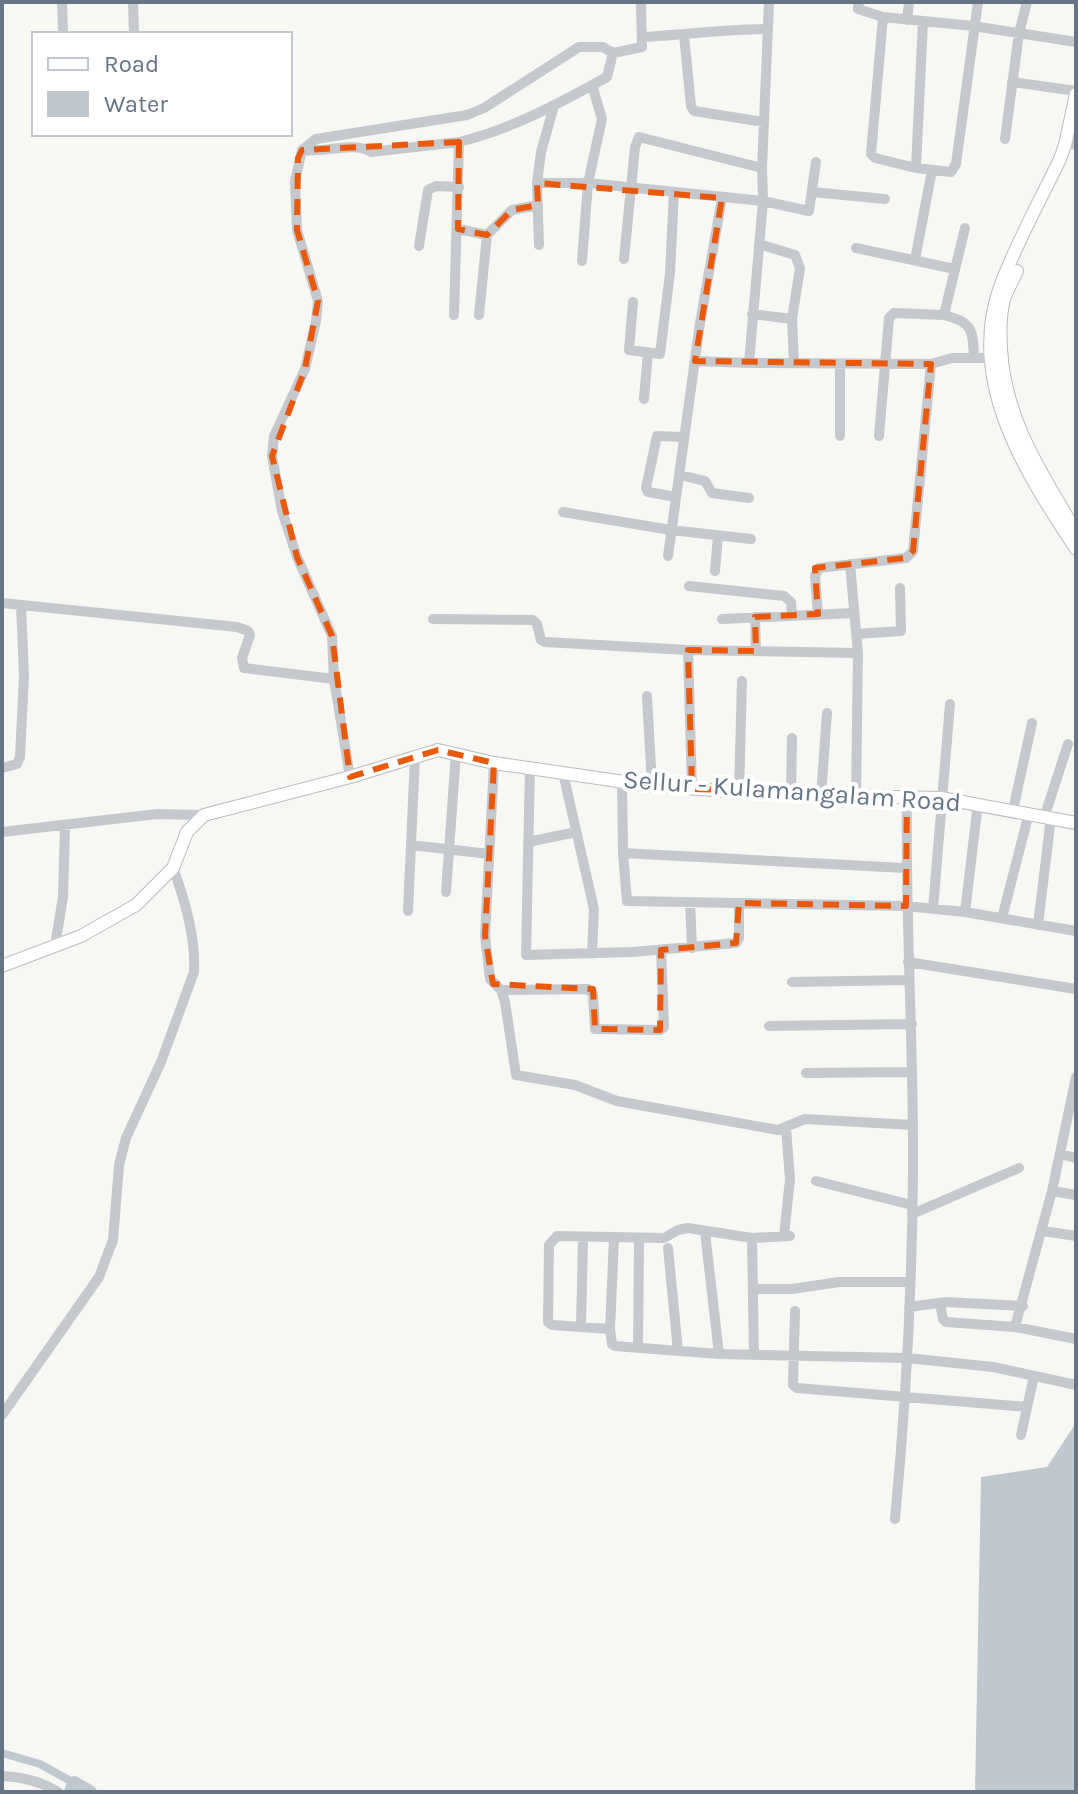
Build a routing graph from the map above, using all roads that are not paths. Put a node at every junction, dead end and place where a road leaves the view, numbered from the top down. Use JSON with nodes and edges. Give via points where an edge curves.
{"nodes":[{"id":1,"x":62,"y":2,"type":"edge"},
{"id":2,"x":133,"y":2,"type":"edge"},
{"id":3,"x":641,"y":2,"type":"edge"},
{"id":4,"x":769,"y":2,"type":"edge"},
{"id":5,"x":859,"y":2,"type":"edge"},
{"id":6,"x":909,"y":2,"type":"edge"},
{"id":7,"x":978,"y":2,"type":"edge"},
{"id":8,"x":1027,"y":2,"type":"edge"},
{"id":9,"x":883,"y":17,"type":"junction"},
{"id":10,"x":907,"y":20,"type":"junction"},
{"id":11,"x":923,"y":21,"type":"junction"},
{"id":12,"x":973,"y":26,"type":"junction"},
{"id":13,"x":768,"y":29,"type":"junction"},
{"id":14,"x":63,"y":32,"type":"edge"},
{"id":15,"x":134,"y":32,"type":"edge"},
{"id":16,"x":1019,"y":33,"type":"junction"},
{"id":17,"x":684,"y":35,"type":"junction"},
{"id":18,"x":643,"y":37,"type":"junction"},
{"id":19,"x":1076,"y":42,"type":"edge"},
{"id":20,"x":613,"y":53,"type":"junction"},
{"id":21,"x":1012,"y":82,"type":"junction"},
{"id":22,"x":592,"y":85,"type":"junction"},
{"id":23,"x":1076,"y":92,"type":"edge"},
{"id":24,"x":554,"y":106,"type":"junction"},
{"id":25,"x":764,"y":122,"type":"junction"},
{"id":26,"x":1076,"y":127,"type":"edge"},
{"id":27,"x":1005,"y":139,"type":"dead end"},
{"id":28,"x":459,"y":142,"type":"junction"},
{"id":29,"x":1074,"y":144,"type":"edge"},
{"id":30,"x":302,"y":150,"type":"junction"},
{"id":31,"x":816,"y":162,"type":"dead end"},
{"id":32,"x":762,"y":168,"type":"junction"},
{"id":33,"x":916,"y":168,"type":"junction"},
{"id":34,"x":932,"y":170,"type":"junction"},
{"id":35,"x":537,"y":183,"type":"junction"},
{"id":36,"x":588,"y":183,"type":"junction"},
{"id":37,"x":459,"y":187,"type":"junction"},
{"id":38,"x":633,"y":188,"type":"junction"},
{"id":39,"x":674,"y":192,"type":"junction"},
{"id":40,"x":812,"y":192,"type":"junction"},
{"id":41,"x":722,"y":198,"type":"junction"},
{"id":42,"x":885,"y":199,"type":"dead end"},
{"id":43,"x":763,"y":201,"type":"junction"},
{"id":44,"x":538,"y":205,"type":"junction"},
{"id":45,"x":965,"y":228,"type":"dead end"},
{"id":46,"x":458,"y":229,"type":"junction"},
{"id":47,"x":487,"y":235,"type":"junction"},
{"id":48,"x":759,"y":244,"type":"junction"},
{"id":49,"x":539,"y":245,"type":"dead end"},
{"id":50,"x":419,"y":246,"type":"dead end"},
{"id":51,"x":856,"y":248,"type":"dead end"},
{"id":52,"x":624,"y":259,"type":"dead end"},
{"id":53,"x":915,"y":260,"type":"junction"},
{"id":54,"x":582,"y":261,"type":"dead end"},
{"id":55,"x":955,"y":269,"type":"junction"},
{"id":56,"x":633,"y":302,"type":"dead end"},
{"id":57,"x":752,"y":314,"type":"junction"},
{"id":58,"x":454,"y":315,"type":"dead end"},
{"id":59,"x":479,"y":315,"type":"dead end"},
{"id":60,"x":944,"y":315,"type":"junction"},
{"id":61,"x":792,"y":319,"type":"junction"},
{"id":62,"x":648,"y":352,"type":"junction"},
{"id":63,"x":974,"y":358,"type":"junction"},
{"id":64,"x":996,"y":358,"type":"junction"},
{"id":65,"x":695,"y":361,"type":"junction"},
{"id":66,"x":749,"y":363,"type":"junction"},
{"id":67,"x":794,"y":363,"type":"junction"},
{"id":68,"x":840,"y":364,"type":"junction"},
{"id":69,"x":886,"y":364,"type":"junction"},
{"id":70,"x":931,"y":364,"type":"junction"},
{"id":71,"x":644,"y":399,"type":"dead end"},
{"id":72,"x":840,"y":436,"type":"dead end"},
{"id":73,"x":879,"y":436,"type":"dead end"},
{"id":74,"x":684,"y":437,"type":"junction"},
{"id":75,"x":680,"y":475,"type":"junction"},
{"id":76,"x":676,"y":497,"type":"junction"},
{"id":77,"x":749,"y":498,"type":"dead end"},
{"id":78,"x":563,"y":512,"type":"dead end"},
{"id":79,"x":671,"y":530,"type":"junction"},
{"id":80,"x":1076,"y":532,"type":"edge"},
{"id":81,"x":718,"y":536,"type":"junction"},
{"id":82,"x":751,"y":539,"type":"dead end"},
{"id":83,"x":1076,"y":549,"type":"edge"},
{"id":84,"x":668,"y":556,"type":"dead end"},
{"id":85,"x":850,"y":564,"type":"junction"},
{"id":86,"x":715,"y":571,"type":"dead end"},
{"id":87,"x":689,"y":586,"type":"dead end"},
{"id":88,"x":900,"y":588,"type":"dead end"},
{"id":89,"x":2,"y":603,"type":"edge"},
{"id":90,"x":21,"y":606,"type":"junction"},
{"id":91,"x":854,"y":613,"type":"junction"},
{"id":92,"x":818,"y":614,"type":"junction"},
{"id":93,"x":792,"y":615,"type":"junction"},
{"id":94,"x":755,"y":617,"type":"junction"},
{"id":95,"x":433,"y":619,"type":"dead end"},
{"id":96,"x":722,"y":619,"type":"dead end"},
{"id":97,"x":856,"y":634,"type":"junction"},
{"id":98,"x":688,"y":650,"type":"junction"},
{"id":99,"x":756,"y":651,"type":"junction"},
{"id":100,"x":858,"y":653,"type":"junction"},
{"id":101,"x":334,"y":679,"type":"junction"},
{"id":102,"x":742,"y":681,"type":"dead end"},
{"id":103,"x":647,"y":696,"type":"dead end"},
{"id":104,"x":950,"y":704,"type":"dead end"},
{"id":105,"x":827,"y":713,"type":"dead end"},
{"id":106,"x":1032,"y":723,"type":"dead end"},
{"id":107,"x":792,"y":738,"type":"dead end"},
{"id":108,"x":1068,"y":744,"type":"dead end"},
{"id":109,"x":456,"y":753,"type":"junction"},
{"id":110,"x":415,"y":756,"type":"junction"},
{"id":111,"x":494,"y":763,"type":"junction"},
{"id":112,"x":2,"y":768,"type":"edge"},
{"id":113,"x":530,"y":768,"type":"junction"},
{"id":114,"x":563,"y":773,"type":"junction"},
{"id":115,"x":350,"y":777,"type":"junction"},
{"id":116,"x":622,"y":782,"type":"junction"},
{"id":117,"x":652,"y":786,"type":"junction"},
{"id":118,"x":692,"y":789,"type":"junction"},
{"id":119,"x":739,"y":793,"type":"junction"},
{"id":120,"x":791,"y":795,"type":"junction"},
{"id":121,"x":907,"y":795,"type":"junction"},
{"id":122,"x":821,"y":796,"type":"junction"},
{"id":123,"x":856,"y":798,"type":"junction"},
{"id":124,"x":941,"y":798,"type":"junction"},
{"id":125,"x":978,"y":803,"type":"junction"},
{"id":126,"x":1013,"y":810,"type":"junction"},
{"id":127,"x":1029,"y":813,"type":"junction"},
{"id":128,"x":204,"y":815,"type":"junction"},
{"id":129,"x":1048,"y":816,"type":"junction"},
{"id":130,"x":1076,"y":823,"type":"edge"},
{"id":131,"x":65,"y":826,"type":"junction"},
{"id":132,"x":2,"y":832,"type":"edge"},
{"id":133,"x":576,"y":832,"type":"junction"},
{"id":134,"x":528,"y":842,"type":"junction"},
{"id":135,"x":411,"y":845,"type":"junction"},
{"id":136,"x":449,"y":850,"type":"junction"},
{"id":137,"x":623,"y":853,"type":"junction"},
{"id":138,"x":489,"y":854,"type":"junction"},
{"id":139,"x":173,"y":868,"type":"junction"},
{"id":140,"x":905,"y":868,"type":"junction"},
{"id":141,"x":446,"y":892,"type":"dead end"},
{"id":142,"x":690,"y":902,"type":"junction"},
{"id":143,"x":739,"y":903,"type":"junction"},
{"id":144,"x":906,"y":906,"type":"junction"},
{"id":145,"x":933,"y":909,"type":"junction"},
{"id":146,"x":408,"y":911,"type":"dead end"},
{"id":147,"x":965,"y":912,"type":"junction"},
{"id":148,"x":1002,"y":918,"type":"junction"},
{"id":149,"x":1038,"y":925,"type":"junction"},
{"id":150,"x":1076,"y":931,"type":"edge"},
{"id":151,"x":55,"y":946,"type":"junction"},
{"id":152,"x":692,"y":948,"type":"junction"},
{"id":153,"x":661,"y":950,"type":"junction"},
{"id":154,"x":592,"y":954,"type":"junction"},
{"id":155,"x":908,"y":962,"type":"junction"},
{"id":156,"x":2,"y":966,"type":"edge"},
{"id":157,"x":909,"y":980,"type":"junction"},
{"id":158,"x":792,"y":982,"type":"dead end"},
{"id":159,"x":1076,"y":989,"type":"edge"},
{"id":160,"x":501,"y":990,"type":"junction"},
{"id":161,"x":912,"y":1024,"type":"junction"},
{"id":162,"x":769,"y":1026,"type":"dead end"},
{"id":163,"x":912,"y":1072,"type":"junction"},
{"id":164,"x":806,"y":1073,"type":"dead end"},
{"id":165,"x":1076,"y":1081,"type":"edge"},
{"id":166,"x":1072,"y":1121,"type":"edge"},
{"id":167,"x":913,"y":1125,"type":"junction"},
{"id":168,"x":786,"y":1128,"type":"junction"},
{"id":169,"x":1060,"y":1154,"type":"junction"},
{"id":170,"x":1076,"y":1158,"type":"edge"},
{"id":171,"x":1019,"y":1168,"type":"dead end"},
{"id":172,"x":816,"y":1181,"type":"dead end"},
{"id":173,"x":1052,"y":1191,"type":"junction"},
{"id":174,"x":1076,"y":1195,"type":"edge"},
{"id":175,"x":912,"y":1209,"type":"junction"},
{"id":176,"x":1043,"y":1231,"type":"junction"},
{"id":177,"x":705,"y":1232,"type":"junction"},
{"id":178,"x":1076,"y":1236,"type":"edge"},
{"id":179,"x":583,"y":1238,"type":"junction"},
{"id":180,"x":752,"y":1238,"type":"junction"},
{"id":181,"x":614,"y":1239,"type":"junction"},
{"id":182,"x":639,"y":1240,"type":"junction"},
{"id":183,"x":668,"y":1248,"type":"dead end"},
{"id":184,"x":910,"y":1282,"type":"junction"},
{"id":185,"x":753,"y":1289,"type":"junction"},
{"id":186,"x":940,"y":1303,"type":"junction"},
{"id":187,"x":1023,"y":1306,"type":"junction"},
{"id":188,"x":909,"y":1307,"type":"junction"},
{"id":189,"x":795,"y":1311,"type":"dead end"},
{"id":190,"x":581,"y":1327,"type":"junction"},
{"id":191,"x":1015,"y":1327,"type":"junction"},
{"id":192,"x":610,"y":1329,"type":"junction"},
{"id":193,"x":1076,"y":1339,"type":"edge"},
{"id":194,"x":638,"y":1347,"type":"junction"},
{"id":195,"x":678,"y":1351,"type":"junction"},
{"id":196,"x":719,"y":1354,"type":"junction"},
{"id":197,"x":754,"y":1355,"type":"junction"},
{"id":198,"x":794,"y":1356,"type":"junction"},
{"id":199,"x":907,"y":1358,"type":"junction"},
{"id":200,"x":1034,"y":1376,"type":"junction"},
{"id":201,"x":1076,"y":1385,"type":"edge"},
{"id":202,"x":906,"y":1398,"type":"junction"},
{"id":203,"x":1027,"y":1407,"type":"junction"},
{"id":204,"x":2,"y":1415,"type":"edge"},
{"id":205,"x":1021,"y":1435,"type":"dead end"},
{"id":206,"x":895,"y":1519,"type":"dead end"},
{"id":207,"x":2,"y":1776,"type":"edge"},
{"id":208,"x":56,"y":1791,"type":"edge"}],
"edges":[{"from":1,"to":14,"type":"street"},
{"from":2,"to":15,"type":"street"},
{"from":3,"to":18,"type":"street"},
{"from":4,"to":13,"type":"street"},
{"from":5,"to":9,"type":"street","via":[[858,9]]},
{"from":6,"to":10,"type":"street"},
{"from":7,"to":12,"type":"street"},
{"from":8,"to":16,"type":"street"},
{"from":9,"to":10,"type":"street"},
{"from":9,"to":33,"type":"street","via":[[871,154]]},
{"from":10,"to":11,"type":"street"},
{"from":11,"to":12,"type":"street"},
{"from":11,"to":33,"type":"street"},
{"from":12,"to":16,"type":"street"},
{"from":12,"to":34,"type":"street","via":[[956,164],[951,172]]},
{"from":13,"to":17,"type":"street"},
{"from":13,"to":25,"type":"street"},
{"from":16,"to":19,"type":"street"},
{"from":16,"to":21,"type":"street"},
{"from":17,"to":18,"type":"street"},
{"from":17,"to":25,"type":"street","via":[[694,111]]},
{"from":18,"to":20,"type":"street","via":[[642,47]]},
{"from":20,"to":22,"type":"street","via":[[607,77]]},
{"from":20,"to":30,"type":"street","via":[[603,47],[579,47],[467,115],[316,139]]},
{"from":21,"to":23,"type":"street"},
{"from":21,"to":27,"type":"street"},
{"from":22,"to":24,"type":"street"},
{"from":22,"to":36,"type":"street","via":[[602,119]]},
{"from":23,"to":64,"type":"main road","via":[[1060,159],[1000,287],[992,329]]},
{"from":24,"to":28,"type":"street"},
{"from":24,"to":35,"type":"street"},
{"from":25,"to":32,"type":"street"},
{"from":26,"to":29,"type":"main road"},
{"from":28,"to":30,"type":"street","via":[[371,152],[358,146]]},
{"from":28,"to":37,"type":"street"},
{"from":29,"to":64,"type":"main road","via":[[1004,299]]},
{"from":30,"to":101,"type":"street","via":[[295,181],[297,230],[318,301],[305,369],[274,436],[272,456],[297,557],[332,636]]},
{"from":31,"to":40,"type":"street"},
{"from":32,"to":38,"type":"street","via":[[639,137]]},
{"from":32,"to":43,"type":"street"},
{"from":33,"to":34,"type":"street"},
{"from":34,"to":53,"type":"street"},
{"from":35,"to":36,"type":"street"},
{"from":35,"to":44,"type":"street"},
{"from":36,"to":38,"type":"street"},
{"from":36,"to":54,"type":"street"},
{"from":37,"to":46,"type":"street"},
{"from":37,"to":50,"type":"street","via":[[428,190]]},
{"from":38,"to":39,"type":"street"},
{"from":38,"to":52,"type":"street"},
{"from":39,"to":41,"type":"street"},
{"from":39,"to":62,"type":"street","via":[[660,354]]},
{"from":40,"to":42,"type":"street"},
{"from":40,"to":43,"type":"street","via":[[809,211]]},
{"from":41,"to":43,"type":"street"},
{"from":41,"to":65,"type":"street"},
{"from":43,"to":48,"type":"street"},
{"from":44,"to":47,"type":"street","via":[[512,210]]},
{"from":44,"to":49,"type":"street"},
{"from":45,"to":55,"type":"street"},
{"from":46,"to":47,"type":"street"},
{"from":46,"to":58,"type":"street"},
{"from":47,"to":59,"type":"street"},
{"from":48,"to":57,"type":"street"},
{"from":48,"to":61,"type":"street","via":[[795,255],[800,268]]},
{"from":51,"to":53,"type":"street"},
{"from":53,"to":55,"type":"street"},
{"from":55,"to":60,"type":"street"},
{"from":56,"to":62,"type":"street","via":[[629,350]]},
{"from":57,"to":61,"type":"street"},
{"from":57,"to":66,"type":"street"},
{"from":60,"to":63,"type":"street","via":[[969,327]]},
{"from":60,"to":69,"type":"street","via":[[891,315]]},
{"from":61,"to":67,"type":"street"},
{"from":62,"to":71,"type":"street"},
{"from":63,"to":64,"type":"street"},
{"from":63,"to":70,"type":"street"},
{"from":64,"to":80,"type":"main road","via":[[1011,409]]},
{"from":64,"to":83,"type":"main road","via":[[994,389],[1000,413]]},
{"from":65,"to":66,"type":"street"},
{"from":65,"to":74,"type":"street"},
{"from":66,"to":67,"type":"street"},
{"from":67,"to":68,"type":"street"},
{"from":68,"to":69,"type":"street"},
{"from":68,"to":72,"type":"street"},
{"from":69,"to":70,"type":"street"},
{"from":69,"to":73,"type":"street"},
{"from":70,"to":85,"type":"street","via":[[913,551],[906,558]]},
{"from":74,"to":75,"type":"street"},
{"from":74,"to":76,"type":"street","via":[[657,436],[646,488]]},
{"from":75,"to":76,"type":"street"},
{"from":75,"to":77,"type":"street","via":[[705,481],[712,493]]},
{"from":76,"to":79,"type":"street"},
{"from":78,"to":79,"type":"street"},
{"from":79,"to":81,"type":"street"},
{"from":79,"to":84,"type":"street"},
{"from":81,"to":82,"type":"street"},
{"from":81,"to":86,"type":"street"},
{"from":85,"to":91,"type":"street"},
{"from":85,"to":92,"type":"street","via":[[816,571]]},
{"from":87,"to":93,"type":"street","via":[[784,596],[791,602]]},
{"from":88,"to":97,"type":"street","via":[[901,631]]},
{"from":89,"to":90,"type":"street"},
{"from":90,"to":101,"type":"street","via":[[237,627],[250,635],[244,668]]},
{"from":90,"to":112,"type":"street","via":[[20,757],[17,764]]},
{"from":91,"to":92,"type":"street"},
{"from":91,"to":97,"type":"street"},
{"from":92,"to":93,"type":"street"},
{"from":93,"to":94,"type":"street"},
{"from":94,"to":96,"type":"street"},
{"from":94,"to":99,"type":"street"},
{"from":95,"to":98,"type":"street","via":[[533,620],[545,642]]},
{"from":97,"to":100,"type":"street"},
{"from":98,"to":99,"type":"street"},
{"from":98,"to":118,"type":"street"},
{"from":99,"to":100,"type":"street"},
{"from":100,"to":123,"type":"street"},
{"from":101,"to":115,"type":"street"},
{"from":102,"to":119,"type":"street"},
{"from":103,"to":117,"type":"street"},
{"from":104,"to":124,"type":"street"},
{"from":105,"to":122,"type":"street"},
{"from":106,"to":126,"type":"street"},
{"from":107,"to":120,"type":"street"},
{"from":108,"to":129,"type":"street"},
{"from":109,"to":110,"type":"main road","name":"Sellur - Kulamangalam Road","via":[[438,750]]},
{"from":109,"to":111,"type":"main road","name":"Sellur - Kulamangalam Road"},
{"from":109,"to":136,"type":"street"},
{"from":110,"to":115,"type":"main road","name":"Sellur - Kulamangalam Road"},
{"from":110,"to":135,"type":"street"},
{"from":111,"to":113,"type":"main road","name":"Sellur - Kulamangalam Road"},
{"from":111,"to":138,"type":"street"},
{"from":113,"to":114,"type":"main road","name":"Sellur - Kulamangalam Road"},
{"from":113,"to":134,"type":"street"},
{"from":114,"to":116,"type":"main road","name":"Sellur - Kulamangalam Road"},
{"from":114,"to":133,"type":"street"},
{"from":115,"to":128,"type":"main road","name":"Sellur - Kulamangalam Road"},
{"from":116,"to":117,"type":"main road","name":"Sellur - Kulamangalam Road"},
{"from":116,"to":137,"type":"street"},
{"from":117,"to":118,"type":"main road","name":"Sellur - Kulamangalam Road"},
{"from":118,"to":119,"type":"main road","name":"Sellur - Kulamangalam Road"},
{"from":119,"to":120,"type":"main road","name":"Sellur - Kulamangalam Road"},
{"from":120,"to":122,"type":"main road","name":"Sellur - Kulamangalam Road"},
{"from":121,"to":123,"type":"main road","name":"Sellur - Kulamangalam Road"},
{"from":121,"to":124,"type":"main road","name":"Sellur - Kulamangalam Road"},
{"from":121,"to":140,"type":"street"},
{"from":122,"to":123,"type":"main road","name":"Sellur - Kulamangalam Road"},
{"from":124,"to":125,"type":"main road","name":"Sellur - Kulamangalam Road"},
{"from":124,"to":145,"type":"street"},
{"from":125,"to":126,"type":"main road","name":"Sellur - Kulamangalam Road"},
{"from":125,"to":147,"type":"street"},
{"from":126,"to":127,"type":"main road","name":"Sellur - Kulamangalam Road"},
{"from":127,"to":129,"type":"main road","name":"Sellur - Kulamangalam Road"},
{"from":127,"to":148,"type":"street"},
{"from":128,"to":131,"type":"street","via":[[157,814]]},
{"from":128,"to":139,"type":"main road","via":[[187,832]]},
{"from":129,"to":130,"type":"main road","name":"Sellur - Kulamangalam Road"},
{"from":129,"to":149,"type":"street"},
{"from":131,"to":132,"type":"street"},
{"from":131,"to":151,"type":"street"},
{"from":133,"to":134,"type":"street"},
{"from":133,"to":154,"type":"street","via":[[595,916]]},
{"from":134,"to":154,"type":"street","via":[[526,955]]},
{"from":135,"to":136,"type":"street"},
{"from":135,"to":146,"type":"street"},
{"from":136,"to":138,"type":"street"},
{"from":136,"to":141,"type":"street"},
{"from":137,"to":140,"type":"street"},
{"from":137,"to":142,"type":"street","via":[[627,901]]},
{"from":138,"to":160,"type":"street","via":[[487,963],[490,979]]},
{"from":139,"to":151,"type":"main road","via":[[136,905]]},
{"from":139,"to":204,"type":"street","via":[[194,972],[126,1138],[109,1257]]},
{"from":140,"to":144,"type":"street"},
{"from":142,"to":143,"type":"street"},
{"from":142,"to":152,"type":"street"},
{"from":143,"to":144,"type":"street"},
{"from":143,"to":152,"type":"street","via":[[739,941]]},
{"from":144,"to":145,"type":"street"},
{"from":144,"to":155,"type":"street"},
{"from":145,"to":147,"type":"street"},
{"from":147,"to":148,"type":"street"},
{"from":148,"to":149,"type":"street"},
{"from":149,"to":150,"type":"street"},
{"from":151,"to":156,"type":"main road"},
{"from":152,"to":153,"type":"street"},
{"from":153,"to":154,"type":"street"},
{"from":153,"to":160,"type":"street","via":[[660,1030],[595,1029],[593,994],[588,989]]},
{"from":155,"to":157,"type":"street"},
{"from":155,"to":159,"type":"street"},
{"from":157,"to":158,"type":"street"},
{"from":157,"to":161,"type":"street"},
{"from":160,"to":168,"type":"street","via":[[519,1077],[575,1085],[617,1101],[693,1117]]},
{"from":161,"to":162,"type":"street"},
{"from":161,"to":163,"type":"street"},
{"from":163,"to":164,"type":"street"},
{"from":163,"to":167,"type":"street"},
{"from":165,"to":166,"type":"street"},
{"from":166,"to":169,"type":"street"},
{"from":167,"to":168,"type":"street","via":[[805,1119]]},
{"from":167,"to":175,"type":"street"},
{"from":168,"to":180,"type":"street","via":[[787,1236]]},
{"from":169,"to":170,"type":"street"},
{"from":169,"to":173,"type":"street"},
{"from":171,"to":175,"type":"street"},
{"from":172,"to":175,"type":"street"},
{"from":173,"to":174,"type":"street"},
{"from":173,"to":176,"type":"street"},
{"from":175,"to":184,"type":"street"},
{"from":176,"to":178,"type":"street"},
{"from":176,"to":187,"type":"street"},
{"from":177,"to":180,"type":"street"},
{"from":177,"to":182,"type":"street","via":[[682,1228],[664,1238]]},
{"from":177,"to":196,"type":"street"},
{"from":179,"to":181,"type":"street"},
{"from":179,"to":190,"type":"street"},
{"from":179,"to":190,"type":"street","via":[[557,1236],[549,1245],[546,1316],[552,1325]]},
{"from":180,"to":185,"type":"street"},
{"from":181,"to":182,"type":"street"},
{"from":181,"to":192,"type":"street"},
{"from":182,"to":194,"type":"street"},
{"from":183,"to":195,"type":"street"},
{"from":184,"to":185,"type":"street"},
{"from":184,"to":188,"type":"street"},
{"from":185,"to":197,"type":"street"},
{"from":186,"to":187,"type":"street"},
{"from":186,"to":188,"type":"street"},
{"from":186,"to":191,"type":"street","via":[[946,1322]]},
{"from":187,"to":191,"type":"street"},
{"from":188,"to":199,"type":"street"},
{"from":189,"to":198,"type":"street"},
{"from":190,"to":192,"type":"street"},
{"from":191,"to":193,"type":"street"},
{"from":192,"to":194,"type":"street","via":[[613,1346]]},
{"from":194,"to":195,"type":"street"},
{"from":195,"to":196,"type":"street"},
{"from":196,"to":197,"type":"street"},
{"from":197,"to":198,"type":"street"},
{"from":198,"to":199,"type":"street"},
{"from":198,"to":202,"type":"street","via":[[797,1388]]},
{"from":199,"to":200,"type":"street"},
{"from":199,"to":202,"type":"street"},
{"from":200,"to":201,"type":"street"},
{"from":200,"to":203,"type":"street"},
{"from":202,"to":203,"type":"street"},
{"from":202,"to":206,"type":"street"},
{"from":203,"to":205,"type":"street"},
{"from":207,"to":208,"type":"street","via":[[22,1777]]}]}
